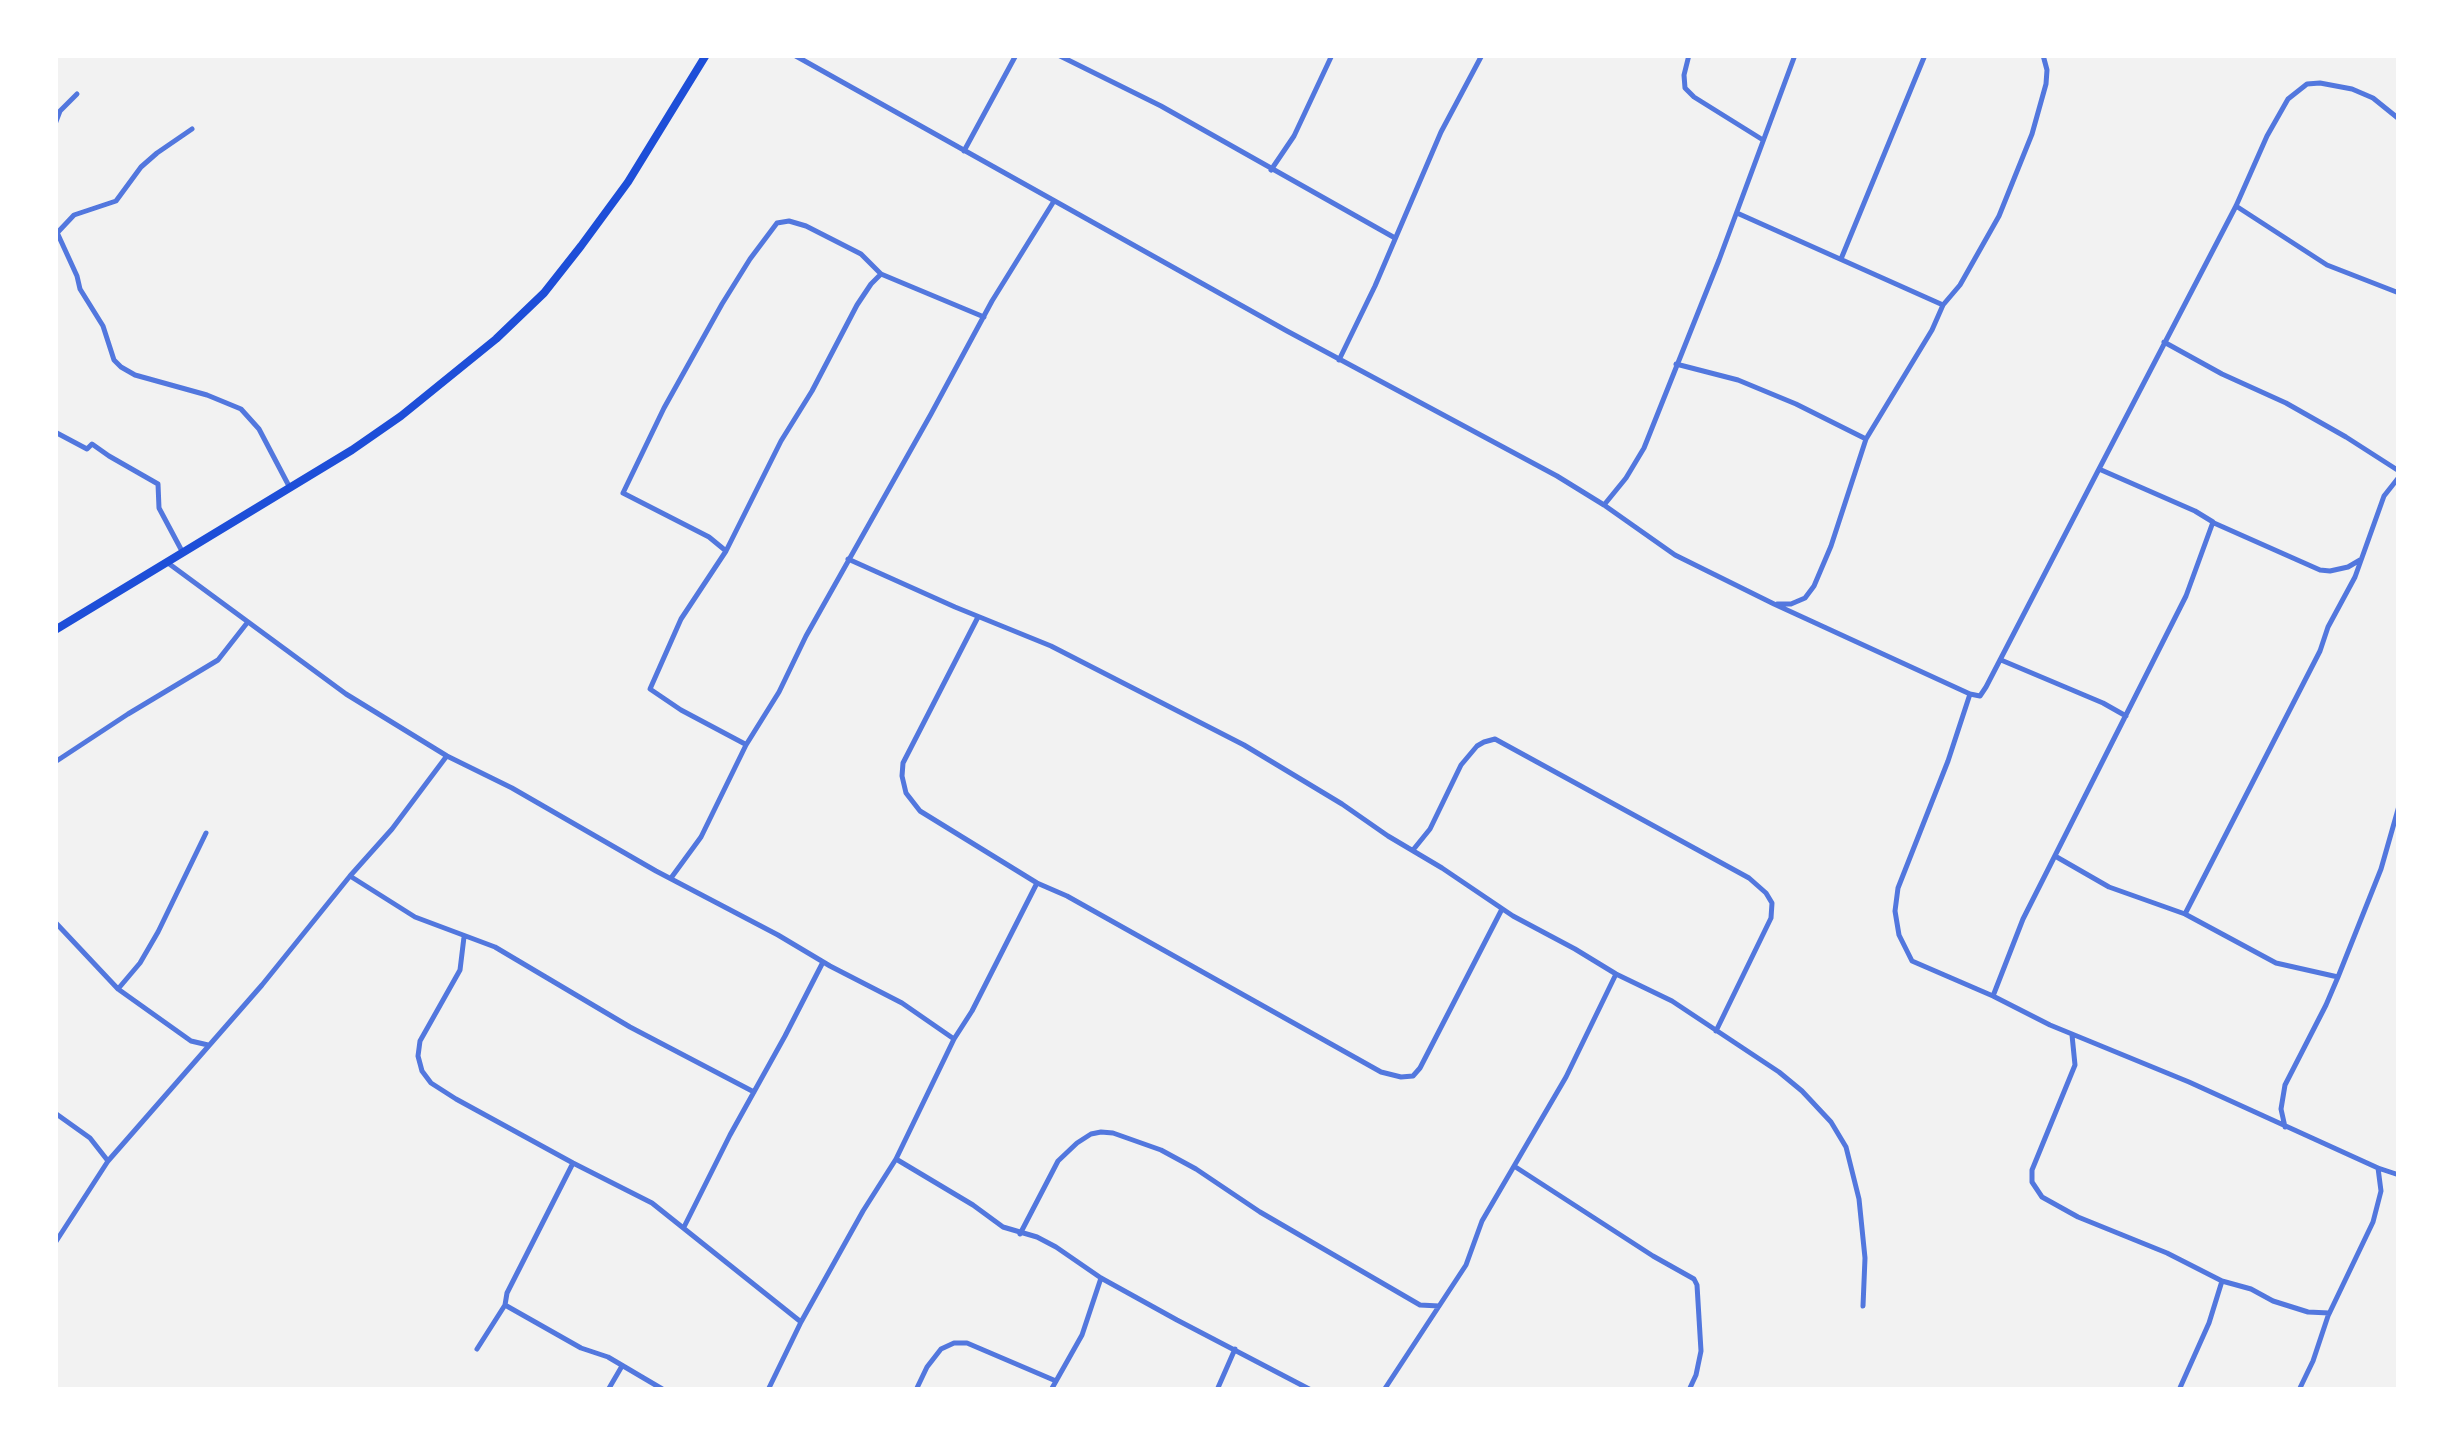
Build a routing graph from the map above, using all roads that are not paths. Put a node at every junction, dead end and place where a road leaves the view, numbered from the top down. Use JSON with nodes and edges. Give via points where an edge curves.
{"nodes":[{"id":1,"x":706,"y":55,"type":"edge"},
{"id":2,"x":794,"y":55,"type":"edge"},
{"id":3,"x":1016,"y":55,"type":"edge"},
{"id":4,"x":1058,"y":55,"type":"edge"},
{"id":5,"x":1332,"y":55,"type":"edge"},
{"id":6,"x":1482,"y":55,"type":"edge"},
{"id":7,"x":1689,"y":55,"type":"edge"},
{"id":8,"x":1795,"y":55,"type":"edge"},
{"id":9,"x":1925,"y":55,"type":"edge"},
{"id":10,"x":2043,"y":55,"type":"edge"},
{"id":11,"x":77,"y":94,"type":"dead end"},
{"id":12,"x":2399,"y":118,"type":"edge"},
{"id":13,"x":55,"y":124,"type":"edge"},
{"id":14,"x":192,"y":129,"type":"dead end"},
{"id":15,"x":1763,"y":140,"type":"junction"},
{"id":16,"x":964,"y":152,"type":"junction"},
{"id":17,"x":1272,"y":170,"type":"junction"},
{"id":18,"x":1054,"y":201,"type":"junction"},
{"id":19,"x":2236,"y":206,"type":"junction"},
{"id":20,"x":1737,"y":213,"type":"junction"},
{"id":21,"x":57,"y":230,"type":"edge"},
{"id":22,"x":1396,"y":238,"type":"junction"},
{"id":23,"x":1842,"y":259,"type":"junction"},
{"id":24,"x":881,"y":274,"type":"junction"},
{"id":25,"x":2399,"y":293,"type":"edge"},
{"id":26,"x":1943,"y":305,"type":"junction"},
{"id":27,"x":984,"y":316,"type":"junction"},
{"id":28,"x":2164,"y":342,"type":"junction"},
{"id":29,"x":1339,"y":360,"type":"junction"},
{"id":30,"x":1676,"y":364,"type":"junction"},
{"id":31,"x":55,"y":432,"type":"edge"},
{"id":32,"x":1866,"y":439,"type":"junction"},
{"id":33,"x":2099,"y":469,"type":"junction"},
{"id":34,"x":2399,"y":474,"type":"edge"},
{"id":35,"x":290,"y":488,"type":"junction"},
{"id":36,"x":1604,"y":505,"type":"junction"},
{"id":37,"x":2213,"y":522,"type":"junction"},
{"id":38,"x":726,"y":551,"type":"junction"},
{"id":39,"x":183,"y":554,"type":"junction"},
{"id":40,"x":2362,"y":558,"type":"junction"},
{"id":41,"x":848,"y":559,"type":"junction"},
{"id":42,"x":168,"y":563,"type":"junction"},
{"id":43,"x":2348,"y":567,"type":"junction"},
{"id":44,"x":2355,"y":577,"type":"junction"},
{"id":45,"x":1774,"y":604,"type":"junction"},
{"id":46,"x":978,"y":617,"type":"junction"},
{"id":47,"x":247,"y":623,"type":"junction"},
{"id":48,"x":55,"y":630,"type":"edge"},
{"id":49,"x":2001,"y":660,"type":"junction"},
{"id":50,"x":1970,"y":694,"type":"junction"},
{"id":51,"x":2126,"y":716,"type":"junction"},
{"id":52,"x":746,"y":745,"type":"junction"},
{"id":53,"x":447,"y":756,"type":"junction"},
{"id":54,"x":55,"y":762,"type":"edge"},
{"id":55,"x":2399,"y":806,"type":"edge"},
{"id":56,"x":206,"y":833,"type":"dead end"},
{"id":57,"x":1412,"y":850,"type":"junction"},
{"id":58,"x":2055,"y":856,"type":"junction"},
{"id":59,"x":350,"y":876,"type":"junction"},
{"id":60,"x":671,"y":878,"type":"junction"},
{"id":61,"x":1037,"y":883,"type":"junction"},
{"id":62,"x":1502,"y":909,"type":"junction"},
{"id":63,"x":2185,"y":914,"type":"junction"},
{"id":64,"x":55,"y":922,"type":"edge"},
{"id":65,"x":464,"y":937,"type":"junction"},
{"id":66,"x":823,"y":962,"type":"junction"},
{"id":67,"x":1616,"y":974,"type":"junction"},
{"id":68,"x":2338,"y":976,"type":"junction"},
{"id":69,"x":118,"y":989,"type":"junction"},
{"id":70,"x":1993,"y":996,"type":"junction"},
{"id":71,"x":1716,"y":1031,"type":"junction"},
{"id":72,"x":2072,"y":1034,"type":"junction"},
{"id":73,"x":954,"y":1039,"type":"junction"},
{"id":74,"x":208,"y":1045,"type":"junction"},
{"id":75,"x":754,"y":1092,"type":"junction"},
{"id":76,"x":55,"y":1114,"type":"edge"},
{"id":77,"x":2285,"y":1127,"type":"junction"},
{"id":78,"x":896,"y":1159,"type":"junction"},
{"id":79,"x":108,"y":1161,"type":"junction"},
{"id":80,"x":573,"y":1163,"type":"junction"},
{"id":81,"x":1514,"y":1166,"type":"junction"},
{"id":82,"x":2378,"y":1168,"type":"junction"},
{"id":83,"x":2399,"y":1175,"type":"edge"},
{"id":84,"x":684,"y":1227,"type":"junction"},
{"id":85,"x":1020,"y":1234,"type":"junction"},
{"id":86,"x":55,"y":1243,"type":"edge"},
{"id":87,"x":1101,"y":1278,"type":"junction"},
{"id":88,"x":2222,"y":1282,"type":"junction"},
{"id":89,"x":505,"y":1305,"type":"junction"},
{"id":90,"x":1439,"y":1306,"type":"junction"},
{"id":91,"x":1863,"y":1306,"type":"dead end"},
{"id":92,"x":2330,"y":1312,"type":"junction"},
{"id":93,"x":802,"y":1322,"type":"junction"},
{"id":94,"x":477,"y":1350,"type":"dead end"},
{"id":95,"x":1235,"y":1350,"type":"junction"},
{"id":96,"x":622,"y":1366,"type":"junction"},
{"id":97,"x":1056,"y":1381,"type":"junction"},
{"id":98,"x":608,"y":1390,"type":"edge"},
{"id":99,"x":664,"y":1390,"type":"edge"},
{"id":100,"x":768,"y":1390,"type":"edge"},
{"id":101,"x":916,"y":1390,"type":"edge"},
{"id":102,"x":1051,"y":1390,"type":"edge"},
{"id":103,"x":1217,"y":1390,"type":"edge"},
{"id":104,"x":1311,"y":1390,"type":"edge"},
{"id":105,"x":1384,"y":1390,"type":"edge"},
{"id":106,"x":1688,"y":1390,"type":"edge"},
{"id":107,"x":2178,"y":1390,"type":"edge"},
{"id":108,"x":2299,"y":1390,"type":"edge"}],
"edges":[{"from":1,"to":35,"type":"main road","via":[[628,182],[544,293],[400,416]]},
{"from":2,"to":16,"type":"street"},
{"from":3,"to":16,"type":"street"},
{"from":4,"to":17,"type":"street"},
{"from":5,"to":17,"type":"street"},
{"from":6,"to":22,"type":"street"},
{"from":7,"to":15,"type":"street","via":[[1686,88]]},
{"from":8,"to":15,"type":"street"},
{"from":9,"to":23,"type":"street"},
{"from":10,"to":26,"type":"street","via":[[2046,84],[2032,134],[1999,216]]},
{"from":11,"to":13,"type":"street"},
{"from":12,"to":19,"type":"street","via":[[2352,89],[2306,84],[2288,99]]},
{"from":14,"to":21,"type":"street","via":[[141,167],[116,201],[74,215]]},
{"from":15,"to":20,"type":"street"},
{"from":16,"to":18,"type":"street"},
{"from":17,"to":22,"type":"street"},
{"from":18,"to":27,"type":"street"},
{"from":18,"to":29,"type":"street"},
{"from":19,"to":25,"type":"street","via":[[2328,266]]},
{"from":19,"to":28,"type":"street"},
{"from":20,"to":23,"type":"street"},
{"from":20,"to":30,"type":"street"},
{"from":21,"to":35,"type":"street","via":[[114,360],[135,375],[241,410],[259,429]]},
{"from":22,"to":29,"type":"street"},
{"from":23,"to":26,"type":"street"},
{"from":24,"to":27,"type":"street"},
{"from":24,"to":38,"type":"street","via":[[857,304]]},
{"from":24,"to":38,"type":"street","via":[[827,236],[795,222],[777,223],[700,345],[623,494]]},
{"from":26,"to":32,"type":"street"},
{"from":27,"to":41,"type":"street"},
{"from":28,"to":33,"type":"street"},
{"from":28,"to":34,"type":"street","via":[[2346,437]]},
{"from":29,"to":36,"type":"street"},
{"from":30,"to":32,"type":"street","via":[[1738,380]]},
{"from":30,"to":36,"type":"street","via":[[1644,448]]},
{"from":31,"to":39,"type":"street","via":[[87,449],[92,444],[158,484],[159,508]]},
{"from":32,"to":45,"type":"street","via":[[1814,586],[1799,601]]},
{"from":33,"to":37,"type":"street"},
{"from":33,"to":49,"type":"street"},
{"from":34,"to":40,"type":"street"},
{"from":35,"to":39,"type":"main road"},
{"from":36,"to":45,"type":"street","via":[[1675,555]]},
{"from":37,"to":43,"type":"street","via":[[2320,570]]},
{"from":37,"to":51,"type":"street","via":[[2186,596]]},
{"from":38,"to":52,"type":"street","via":[[682,620],[650,689]]},
{"from":39,"to":42,"type":"main road"},
{"from":40,"to":43,"type":"street"},
{"from":40,"to":44,"type":"street"},
{"from":41,"to":46,"type":"street"},
{"from":41,"to":52,"type":"street"},
{"from":42,"to":47,"type":"street"},
{"from":42,"to":48,"type":"main road"},
{"from":43,"to":44,"type":"street"},
{"from":44,"to":63,"type":"street"},
{"from":45,"to":50,"type":"street"},
{"from":46,"to":57,"type":"street","via":[[1190,715]]},
{"from":46,"to":61,"type":"street","via":[[902,776],[920,811]]},
{"from":47,"to":53,"type":"street"},
{"from":47,"to":54,"type":"street","via":[[218,660]]},
{"from":49,"to":50,"type":"street","via":[[1980,696]]},
{"from":49,"to":51,"type":"street"},
{"from":50,"to":70,"type":"street","via":[[1895,911],[1912,961]]},
{"from":51,"to":58,"type":"street"},
{"from":52,"to":60,"type":"street","via":[[701,837]]},
{"from":53,"to":59,"type":"street"},
{"from":53,"to":60,"type":"street"},
{"from":55,"to":68,"type":"street"},
{"from":56,"to":69,"type":"street","via":[[158,932]]},
{"from":57,"to":62,"type":"street"},
{"from":57,"to":71,"type":"street","via":[[1430,829],[1461,765],[1477,746],[1494,740],[1749,878],[1772,903],[1771,918]]},
{"from":58,"to":63,"type":"street","via":[[2109,887]]},
{"from":58,"to":70,"type":"street"},
{"from":59,"to":65,"type":"street","via":[[416,917]]},
{"from":59,"to":74,"type":"street"},
{"from":60,"to":66,"type":"street"},
{"from":61,"to":62,"type":"street","via":[[1401,1078],[1420,1068]]},
{"from":61,"to":73,"type":"street"},
{"from":62,"to":67,"type":"street"},
{"from":63,"to":68,"type":"street","via":[[2276,963]]},
{"from":64,"to":69,"type":"street"},
{"from":65,"to":75,"type":"street","via":[[495,947]]},
{"from":65,"to":80,"type":"street","via":[[460,970],[420,1041],[422,1071],[456,1099]]},
{"from":66,"to":73,"type":"street"},
{"from":66,"to":75,"type":"street"},
{"from":67,"to":71,"type":"street"},
{"from":67,"to":81,"type":"street"},
{"from":68,"to":77,"type":"street","via":[[2285,1085]]},
{"from":69,"to":74,"type":"street","via":[[191,1041]]},
{"from":70,"to":72,"type":"street"},
{"from":71,"to":91,"type":"street","via":[[1802,1091],[1846,1147],[1859,1199]]},
{"from":72,"to":77,"type":"street"},
{"from":72,"to":88,"type":"street","via":[[2076,1065],[2032,1182],[2042,1197],[2078,1217]]},
{"from":73,"to":78,"type":"street"},
{"from":74,"to":79,"type":"street"},
{"from":75,"to":84,"type":"street"},
{"from":76,"to":79,"type":"street","via":[[90,1138]]},
{"from":77,"to":82,"type":"street"},
{"from":78,"to":85,"type":"street"},
{"from":78,"to":93,"type":"street"},
{"from":79,"to":86,"type":"street"},
{"from":80,"to":84,"type":"street"},
{"from":80,"to":89,"type":"street"},
{"from":81,"to":90,"type":"street"},
{"from":81,"to":106,"type":"street","via":[[1694,1280],[1701,1350]]},
{"from":82,"to":83,"type":"street"},
{"from":82,"to":92,"type":"street","via":[[2378,1206]]},
{"from":84,"to":93,"type":"street"},
{"from":85,"to":87,"type":"street","via":[[1056,1247]]},
{"from":85,"to":90,"type":"street","via":[[1058,1161],[1091,1134],[1113,1133],[1196,1169],[1420,1305]]},
{"from":87,"to":95,"type":"street"},
{"from":87,"to":97,"type":"street","via":[[1082,1336]]},
{"from":88,"to":92,"type":"street","via":[[2308,1312]]},
{"from":88,"to":107,"type":"street"},
{"from":89,"to":94,"type":"street"},
{"from":89,"to":96,"type":"street"},
{"from":90,"to":105,"type":"street"},
{"from":92,"to":108,"type":"street"},
{"from":93,"to":100,"type":"street"},
{"from":95,"to":103,"type":"street"},
{"from":95,"to":104,"type":"street"},
{"from":96,"to":98,"type":"street"},
{"from":96,"to":99,"type":"street"},
{"from":97,"to":101,"type":"street","via":[[954,1343],[941,1350]]},
{"from":97,"to":102,"type":"street"}]}
